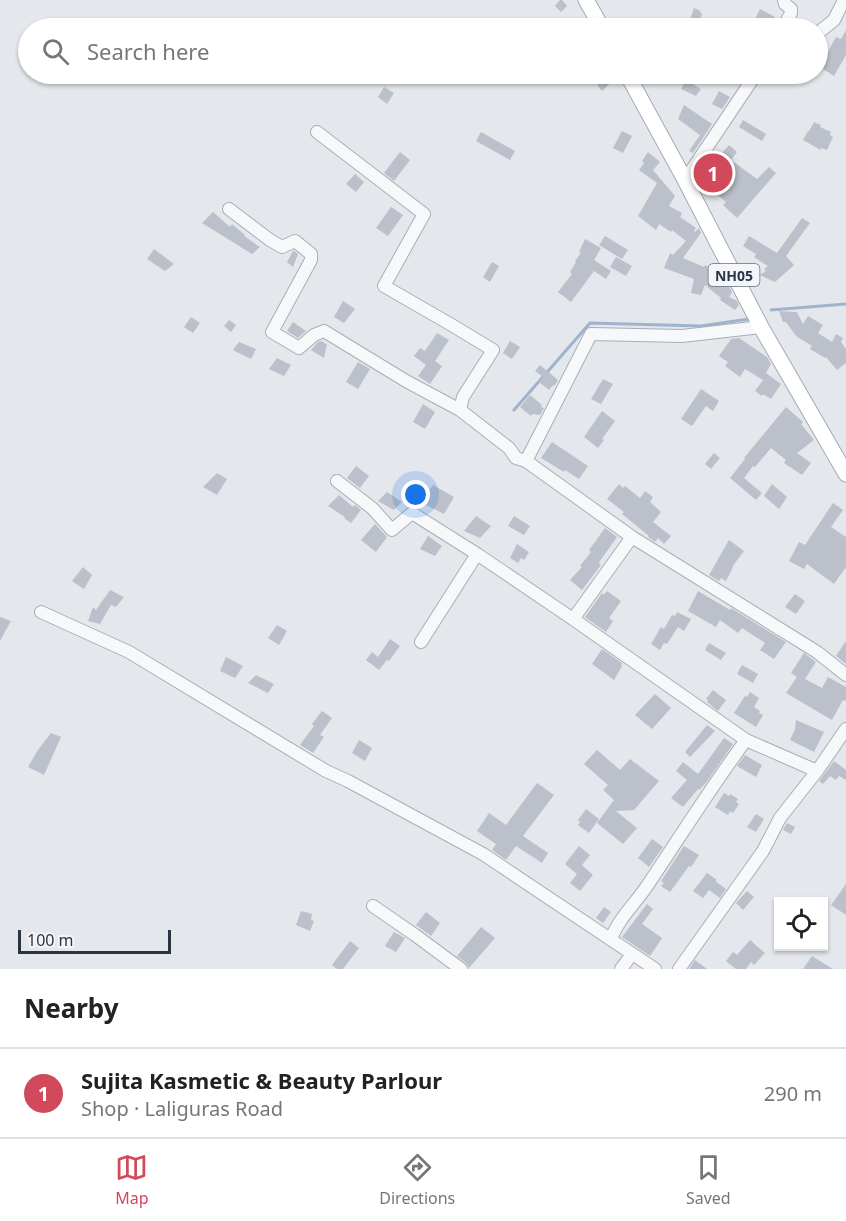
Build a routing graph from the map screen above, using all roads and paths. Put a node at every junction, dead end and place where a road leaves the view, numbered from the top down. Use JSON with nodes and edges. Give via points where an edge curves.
{"nodes":[{"id":1,"x":586,"y":0,"type":"edge"},
{"id":2,"x":784,"y":0,"type":"edge"},
{"id":3,"x":844,"y":0,"type":"edge"},
{"id":4,"x":596,"y":18,"type":"edge"},
{"id":5,"x":788,"y":18,"type":"edge"},
{"id":6,"x":834,"y":20,"type":"junction"},
{"id":7,"x":828,"y":25,"type":"edge"},
{"id":8,"x":846,"y":26,"type":"edge"},
{"id":9,"x":632,"y":84,"type":"edge"},
{"id":10,"x":749,"y":84,"type":"edge"},
{"id":11,"x":317,"y":132,"type":"dead end"},
{"id":12,"x":685,"y":180,"type":"junction"},
{"id":13,"x":229,"y":209,"type":"dead end"},
{"id":14,"x":761,"y":327,"type":"junction"},
{"id":15,"x":460,"y":410,"type":"junction"},
{"id":16,"x":526,"y":461,"type":"junction"},
{"id":17,"x":846,"y":474,"type":"edge"},
{"id":18,"x":337,"y":481,"type":"dead end"},
{"id":19,"x":632,"y":537,"type":"junction"},
{"id":20,"x":477,"y":554,"type":"junction"},
{"id":21,"x":41,"y":612,"type":"dead end"},
{"id":22,"x":573,"y":619,"type":"junction"},
{"id":23,"x":421,"y":642,"type":"dead end"},
{"id":24,"x":846,"y":675,"type":"edge"},
{"id":25,"x":846,"y":729,"type":"edge"},
{"id":26,"x":746,"y":740,"type":"junction"},
{"id":27,"x":817,"y":771,"type":"junction"},
{"id":28,"x":373,"y":906,"type":"dead end"},
{"id":29,"x":611,"y":940,"type":"junction"},
{"id":30,"x":632,"y":954,"type":"junction"},
{"id":31,"x":461,"y":969,"type":"edge"},
{"id":32,"x":621,"y":969,"type":"edge"},
{"id":33,"x":655,"y":969,"type":"edge"},
{"id":34,"x":679,"y":969,"type":"edge"}],
"edges":[{"from":1,"to":4,"type":"main road"},
{"from":2,"to":5,"type":"street","via":[[791,9]]},
{"from":3,"to":6,"type":"street"},
{"from":6,"to":7,"type":"street"},
{"from":6,"to":8,"type":"street"},
{"from":9,"to":12,"type":"main road","number":"NH05"},
{"from":10,"to":12,"type":"street"},
{"from":11,"to":15,"type":"street","via":[[424,214],[384,286],[493,350],[463,397]]},
{"from":12,"to":14,"type":"main road","number":"NH05"},
{"from":13,"to":15,"type":"street","via":[[282,247],[295,242],[311,254],[272,332],[298,348],[324,331]]},
{"from":14,"to":16,"type":"street","via":[[682,336],[591,334]]},
{"from":14,"to":17,"type":"main road","number":"NH05"},
{"from":15,"to":16,"type":"street","via":[[509,448],[516,458]]},
{"from":16,"to":19,"type":"street"},
{"from":18,"to":20,"type":"street","via":[[372,508],[392,530],[412,513]]},
{"from":19,"to":22,"type":"street"},
{"from":19,"to":24,"type":"street","via":[[817,652]]},
{"from":20,"to":22,"type":"street"},
{"from":20,"to":23,"type":"street"},
{"from":21,"to":29,"type":"street","via":[[129,652],[326,771],[483,854]]},
{"from":22,"to":26,"type":"street"},
{"from":25,"to":27,"type":"street"},
{"from":26,"to":27,"type":"street"},
{"from":26,"to":29,"type":"street","via":[[614,930]]},
{"from":27,"to":34,"type":"street","via":[[780,818],[763,851]]},
{"from":28,"to":31,"type":"street"},
{"from":29,"to":30,"type":"street"},
{"from":30,"to":32,"type":"street"},
{"from":30,"to":33,"type":"street"}]}
